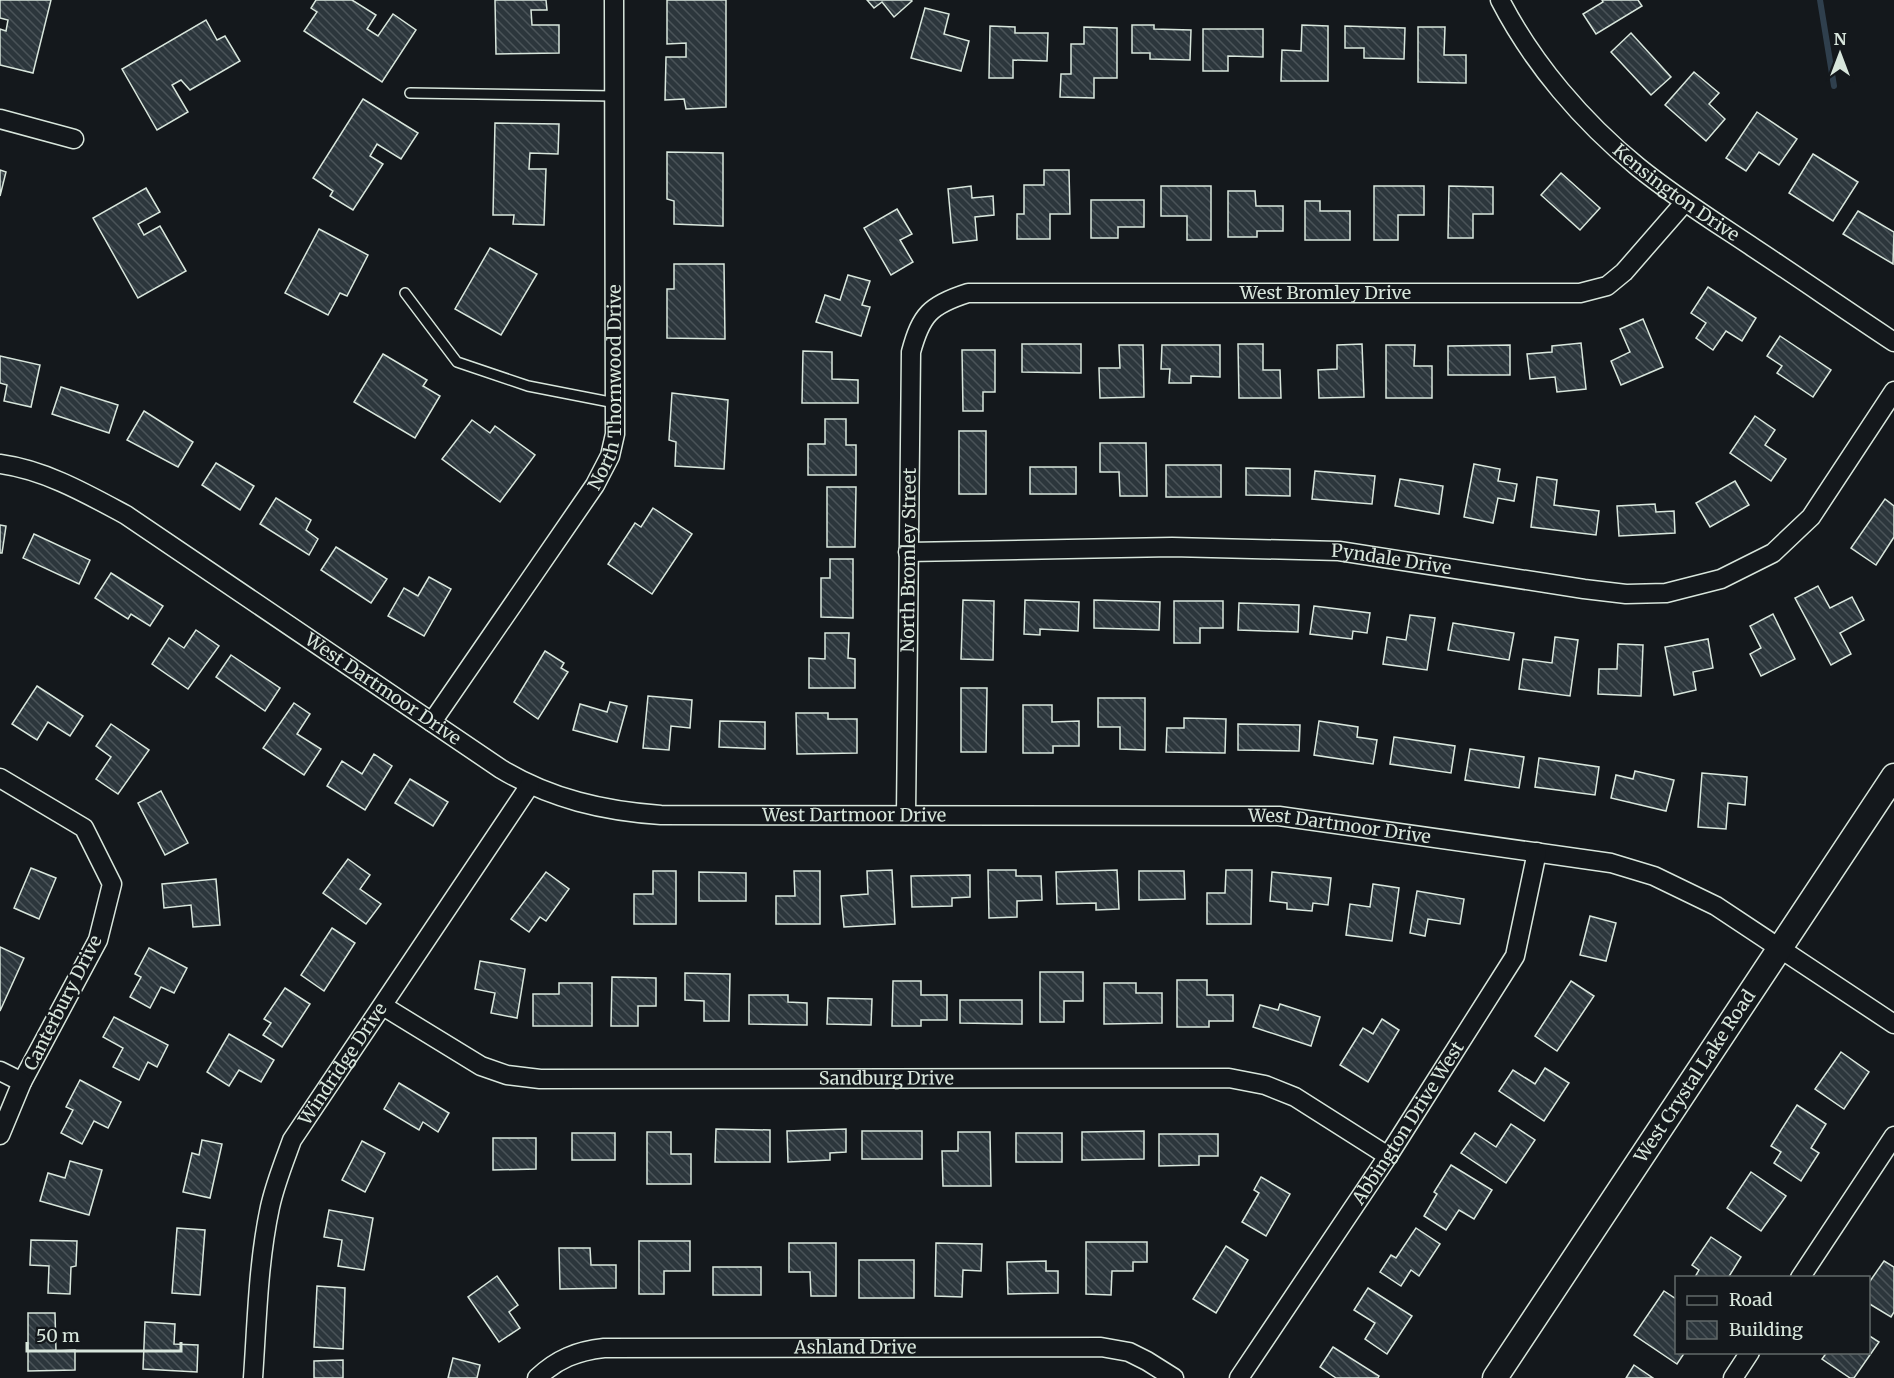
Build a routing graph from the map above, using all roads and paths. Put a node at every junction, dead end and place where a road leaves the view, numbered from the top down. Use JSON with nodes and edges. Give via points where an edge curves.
{"nodes":[{"id":1,"x":614,"y":0,"type":"edge"},
{"id":2,"x":1500,"y":0,"type":"edge"},
{"id":3,"x":410,"y":93,"type":"dead end"},
{"id":4,"x":614,"y":96,"type":"junction"},
{"id":5,"x":0,"y":120,"type":"edge"},
{"id":6,"x":74,"y":139,"type":"dead end"},
{"id":7,"x":1685,"y":202,"type":"junction"},
{"id":8,"x":405,"y":293,"type":"dead end"},
{"id":9,"x":931,"y":311,"type":"joint"},
{"id":10,"x":1894,"y":342,"type":"edge"},
{"id":11,"x":1894,"y":391,"type":"edge"},
{"id":12,"x":615,"y":403,"type":"junction"},
{"id":13,"x":0,"y":464,"type":"edge"},
{"id":14,"x":908,"y":552,"type":"junction"},
{"id":15,"x":432,"y":722,"type":"junction"},
{"id":16,"x":1894,"y":776,"type":"edge"},
{"id":17,"x":0,"y":778,"type":"edge"},
{"id":18,"x":530,"y":785,"type":"junction"},
{"id":19,"x":906,"y":814,"type":"junction"},
{"id":20,"x":1537,"y":852,"type":"junction"},
{"id":21,"x":1780,"y":949,"type":"junction"},
{"id":22,"x":383,"y":1006,"type":"junction"},
{"id":23,"x":1894,"y":1024,"type":"edge"},
{"id":24,"x":0,"y":1071,"type":"edge"},
{"id":25,"x":22,"y":1082,"type":"junction"},
{"id":26,"x":0,"y":1135,"type":"edge"},
{"id":27,"x":1894,"y":1136,"type":"edge"},
{"id":28,"x":1388,"y":1155,"type":"junction"},
{"id":29,"x":1801,"y":1276,"type":"edge"},
{"id":30,"x":1749,"y":1354,"type":"edge"},
{"id":31,"x":253,"y":1378,"type":"edge"},
{"id":32,"x":537,"y":1378,"type":"edge"},
{"id":33,"x":1174,"y":1378,"type":"edge"},
{"id":34,"x":1239,"y":1378,"type":"edge"},
{"id":35,"x":1495,"y":1378,"type":"edge"},
{"id":36,"x":1733,"y":1378,"type":"edge"}],
"edges":[{"from":1,"to":4,"type":"street","name":"North Thornwood Drive"},
{"from":2,"to":7,"type":"street","name":"Kensington Drive","via":[[1544,69],[1577,110],[1638,167]]},
{"from":3,"to":4,"type":"lane"},
{"from":4,"to":12,"type":"street","name":"North Thornwood Drive"},
{"from":5,"to":6,"type":"street"},
{"from":7,"to":9,"type":"street","name":"West Bromley Drive","via":[[1624,272],[1606,286],[1580,293],[968,293],[948,299]]},
{"from":7,"to":10,"type":"street","name":"Kensington Drive"},
{"from":8,"to":12,"type":"lane","via":[[457,362],[528,386]]},
{"from":9,"to":14,"type":"street","name":"North Bromley Street","via":[[917,328],[910,352]]},
{"from":11,"to":14,"type":"street","name":"Pyndale Drive","via":[[1811,517],[1773,553],[1721,579],[1666,592],[1626,594],[1584,589],[1340,551],[1172,547]]},
{"from":12,"to":15,"type":"street","name":"North Thornwood Drive","via":[[610,456],[595,485]]},
{"from":13,"to":15,"type":"street","name":"West Dartmoor Drive","via":[[48,477],[126,515]]},
{"from":14,"to":19,"type":"street","name":"North Bromley Street"},
{"from":15,"to":18,"type":"street","name":"West Dartmoor Drive"},
{"from":16,"to":21,"type":"street","name":"West Crystal Lake Road"},
{"from":17,"to":25,"type":"street","name":"Canterbury Drive","via":[[84,828],[112,884],[98,940]]},
{"from":18,"to":19,"type":"street","name":"West Dartmoor Drive","via":[[580,803],[639,814]]},
{"from":18,"to":22,"type":"street","name":"Windridge Drive"},
{"from":19,"to":20,"type":"street","name":"West Dartmoor Drive","via":[[1279,816]]},
{"from":20,"to":21,"type":"street","name":"West Dartmoor Drive","via":[[1611,863],[1654,876],[1716,906]]},
{"from":20,"to":28,"type":"street","name":"Abbington Drive West","via":[[1515,956]]},
{"from":21,"to":23,"type":"street","name":"West Dartmoor Drive"},
{"from":21,"to":35,"type":"street","name":"West Crystal Lake Road"},
{"from":22,"to":28,"type":"street","name":"Sandburg Drive","via":[[481,1066],[507,1075],[540,1079],[1229,1078],[1265,1085],[1296,1097]]},
{"from":22,"to":31,"type":"street","name":"Windridge Drive","via":[[292,1140],[280,1171],[264,1242]]},
{"from":24,"to":25,"type":"street"},
{"from":25,"to":26,"type":"street","name":"Canterbury Drive"},
{"from":27,"to":29,"type":"street"},
{"from":28,"to":34,"type":"street","name":"Abbington Drive West"},
{"from":30,"to":36,"type":"street"},
{"from":32,"to":33,"type":"street","name":"Ashland Drive","via":[[566,1356],[604,1348],[1077,1347],[1130,1352]]}]}
